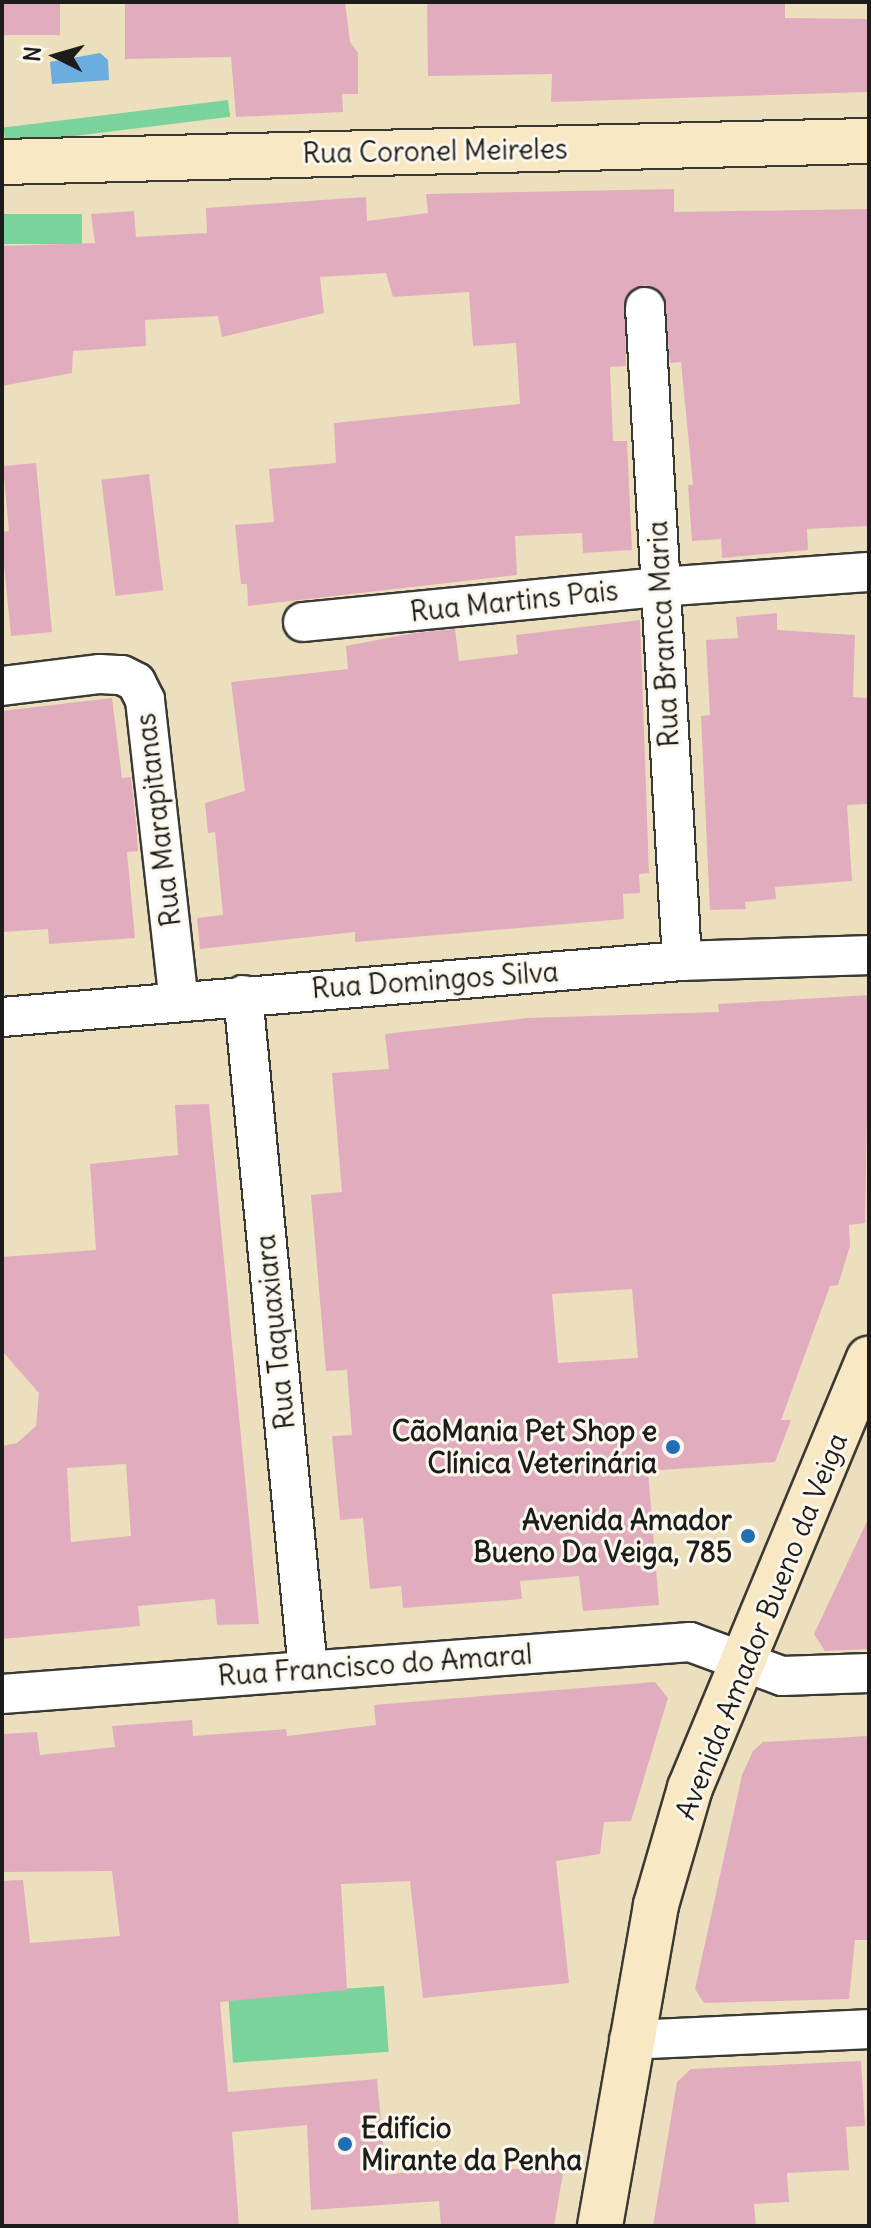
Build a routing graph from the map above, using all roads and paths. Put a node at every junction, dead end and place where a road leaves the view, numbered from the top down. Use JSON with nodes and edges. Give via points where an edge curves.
{"nodes":[{"id":1,"x":869,"y":141,"type":"edge"},
{"id":2,"x":2,"y":162,"type":"edge"},
{"id":3,"x":645,"y":307,"type":"dead end"},
{"id":4,"x":869,"y":572,"type":"edge"},
{"id":5,"x":659,"y":587,"type":"junction"},
{"id":6,"x":303,"y":622,"type":"dead end"},
{"id":7,"x":2,"y":686,"type":"edge"},
{"id":8,"x":869,"y":955,"type":"edge"},
{"id":9,"x":682,"y":961,"type":"junction"},
{"id":10,"x":243,"y":995,"type":"junction"},
{"id":11,"x":179,"y":1001,"type":"junction"},
{"id":12,"x":2,"y":1017,"type":"edge"},
{"id":13,"x":869,"y":1359,"type":"edge"},
{"id":14,"x":744,"y":1662,"type":"junction"},
{"id":15,"x":308,"y":1670,"type":"junction"},
{"id":16,"x":869,"y":1673,"type":"edge"},
{"id":17,"x":2,"y":1694,"type":"edge"},
{"id":18,"x":869,"y":2029,"type":"edge"},
{"id":19,"x":629,"y":2040,"type":"junction"},
{"id":20,"x":600,"y":2226,"type":"edge"}],
"edges":[{"from":1,"to":2,"type":"main road","name":"Rua Coronel Meireles"},
{"from":3,"to":5,"type":"street","name":"Rua Branca Maria"},
{"from":4,"to":5,"type":"street","name":"Rua Martins Pais"},
{"from":5,"to":6,"type":"street","name":"Rua Martins Pais"},
{"from":5,"to":9,"type":"street","name":"Rua Branca Maria"},
{"from":7,"to":11,"type":"street","name":"Rua Marapitanas","via":[[100,674],[136,682],[145,700]]},
{"from":8,"to":9,"type":"street","name":"Rua Domingos Silva"},
{"from":9,"to":10,"type":"street","name":"Rua Domingos Silva"},
{"from":10,"to":11,"type":"street","name":"Rua Domingos Silva"},
{"from":10,"to":15,"type":"street","name":"Rua Taquaxiara"},
{"from":11,"to":12,"type":"street","name":"Rua Domingos Silva"},
{"from":13,"to":14,"type":"main road","name":"Avenida Amador Bueno da Veiga"},
{"from":14,"to":15,"type":"street","name":"Rua Francisco do Amaral","via":[[690,1642]]},
{"from":14,"to":16,"type":"street","name":"Rua Francisco do Amaral","via":[[782,1676]]},
{"from":14,"to":19,"type":"main road","name":"Avenida Amador Bueno da Veiga","via":[[690,1788],[656,1905]]},
{"from":15,"to":17,"type":"street","name":"Rua Francisco do Amaral"},
{"from":18,"to":19,"type":"street"},
{"from":19,"to":20,"type":"main road","name":"Avenida Amador Bueno da Veiga"}]}
